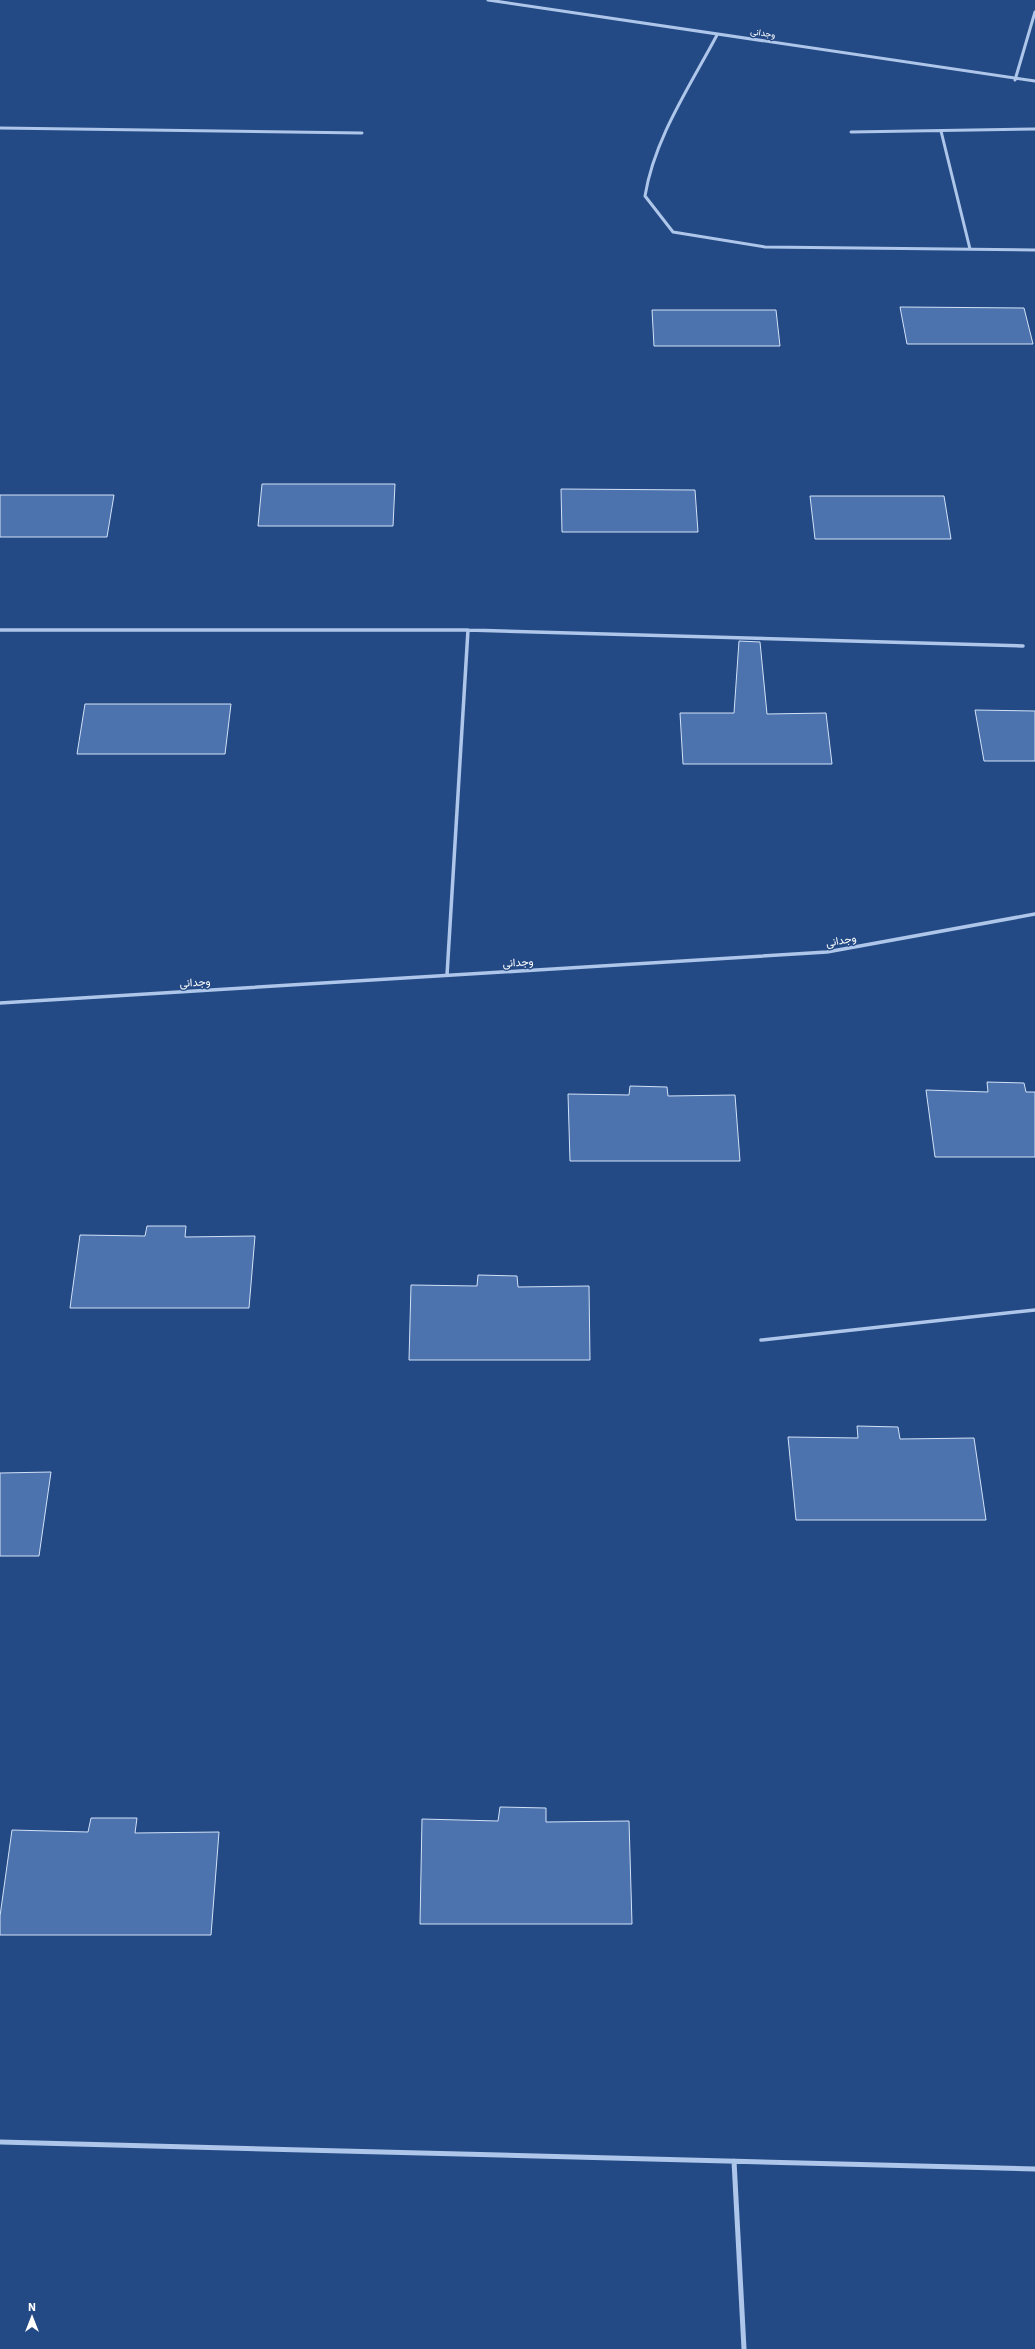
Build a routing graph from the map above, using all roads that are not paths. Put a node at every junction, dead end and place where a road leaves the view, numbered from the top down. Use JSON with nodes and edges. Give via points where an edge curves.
{"nodes":[{"id":1,"x":488,"y":0,"type":"edge"},
{"id":2,"x":1035,"y":12,"type":"edge"},
{"id":3,"x":717,"y":35,"type":"junction"},
{"id":4,"x":1016,"y":80,"type":"junction"},
{"id":5,"x":1035,"y":81,"type":"edge"},
{"id":6,"x":0,"y":128,"type":"edge"},
{"id":7,"x":1035,"y":129,"type":"edge"},
{"id":8,"x":941,"y":131,"type":"junction"},
{"id":9,"x":850,"y":132,"type":"dead end"},
{"id":10,"x":362,"y":133,"type":"dead end"},
{"id":11,"x":970,"y":249,"type":"junction"},
{"id":12,"x":1035,"y":250,"type":"edge"},
{"id":13,"x":0,"y":630,"type":"edge"},
{"id":14,"x":468,"y":630,"type":"junction"},
{"id":15,"x":1023,"y":646,"type":"dead end"},
{"id":16,"x":1035,"y":914,"type":"edge"},
{"id":17,"x":447,"y":975,"type":"junction"},
{"id":18,"x":0,"y":1003,"type":"edge"},
{"id":19,"x":1035,"y":1310,"type":"edge"},
{"id":20,"x":761,"y":1340,"type":"dead end"},
{"id":21,"x":0,"y":2142,"type":"edge"},
{"id":22,"x":734,"y":2161,"type":"junction"},
{"id":23,"x":1035,"y":2169,"type":"edge"},
{"id":24,"x":744,"y":2349,"type":"edge"}],
"edges":[{"from":1,"to":3,"type":"street","name":"وجدانی"},
{"from":2,"to":4,"type":"street"},
{"from":3,"to":4,"type":"street","name":"وجدانی"},
{"from":3,"to":11,"type":"street","via":[[674,115],[648,171],[646,196],[673,232],[766,247]]},
{"from":4,"to":5,"type":"street","name":"وجدانی"},
{"from":6,"to":10,"type":"street"},
{"from":7,"to":8,"type":"street"},
{"from":8,"to":9,"type":"street"},
{"from":8,"to":11,"type":"street"},
{"from":11,"to":12,"type":"street"},
{"from":13,"to":14,"type":"street"},
{"from":14,"to":15,"type":"street"},
{"from":14,"to":17,"type":"street"},
{"from":16,"to":17,"type":"street","name":"وجدانی","via":[[827,952]]},
{"from":17,"to":18,"type":"street","name":"وجدانی"},
{"from":19,"to":20,"type":"street"},
{"from":21,"to":22,"type":"street"},
{"from":22,"to":23,"type":"street"},
{"from":22,"to":24,"type":"street"}]}
